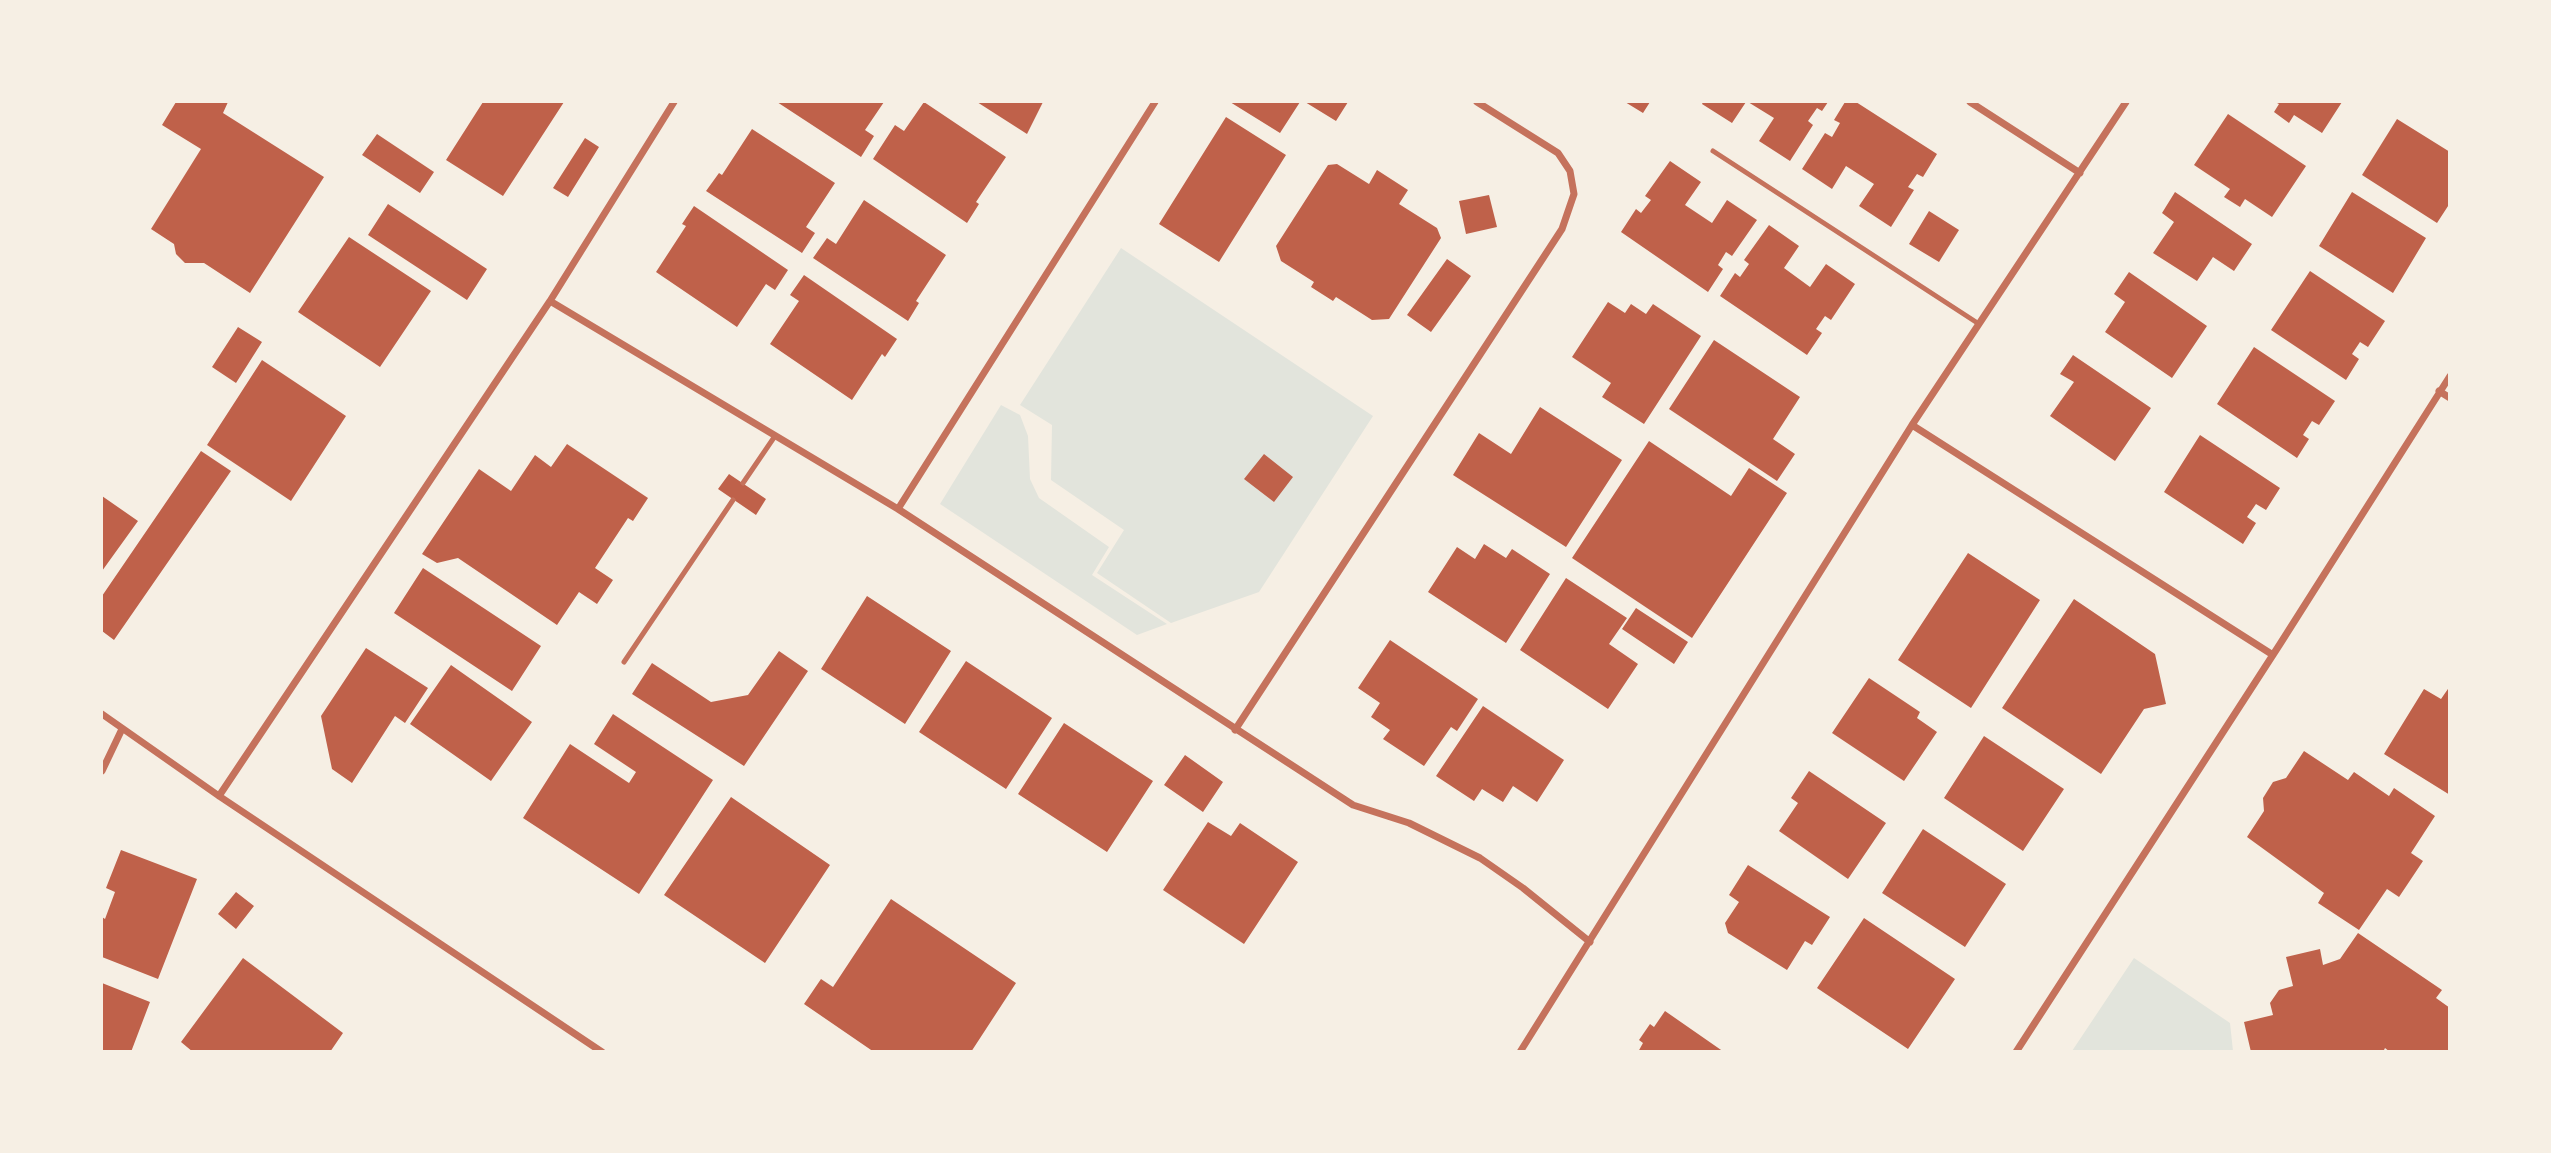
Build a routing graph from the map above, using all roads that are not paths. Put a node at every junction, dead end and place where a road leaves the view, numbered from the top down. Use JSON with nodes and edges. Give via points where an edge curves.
{"nodes":[{"id":1,"x":674,"y":102,"type":"edge"},
{"id":2,"x":1155,"y":102,"type":"edge"},
{"id":3,"x":1477,"y":102,"type":"edge"},
{"id":4,"x":1970,"y":102,"type":"edge"},
{"id":5,"x":2126,"y":102,"type":"edge"},
{"id":6,"x":1713,"y":151,"type":"dead end"},
{"id":7,"x":2080,"y":173,"type":"junction"},
{"id":8,"x":550,"y":301,"type":"junction"},
{"id":9,"x":1979,"y":324,"type":"junction"},
{"id":10,"x":2449,"y":376,"type":"edge"},
{"id":11,"x":2440,"y":391,"type":"junction"},
{"id":12,"x":2449,"y":398,"type":"edge"},
{"id":13,"x":1912,"y":425,"type":"junction"},
{"id":14,"x":775,"y":436,"type":"junction"},
{"id":15,"x":743,"y":483,"type":"dead end"},
{"id":16,"x":733,"y":500,"type":"dead end"},
{"id":17,"x":898,"y":509,"type":"junction"},
{"id":18,"x":2273,"y":655,"type":"junction"},
{"id":19,"x":624,"y":662,"type":"dead end"},
{"id":20,"x":102,"y":714,"type":"edge"},
{"id":21,"x":122,"y":729,"type":"junction"},
{"id":22,"x":1235,"y":730,"type":"junction"},
{"id":23,"x":102,"y":771,"type":"edge"},
{"id":24,"x":219,"y":796,"type":"junction"},
{"id":25,"x":1590,"y":942,"type":"junction"},
{"id":26,"x":602,"y":1052,"type":"edge"},
{"id":27,"x":1520,"y":1052,"type":"edge"},
{"id":28,"x":2016,"y":1052,"type":"edge"}],
"edges":[{"from":1,"to":8,"type":"street"},
{"from":2,"to":17,"type":"street"},
{"from":3,"to":22,"type":"street","via":[[1558,153],[1570,171],[1574,194],[1562,229]]},
{"from":4,"to":7,"type":"street"},
{"from":5,"to":7,"type":"street"},
{"from":6,"to":9,"type":"lane"},
{"from":7,"to":9,"type":"street"},
{"from":8,"to":14,"type":"street"},
{"from":8,"to":24,"type":"street"},
{"from":9,"to":13,"type":"street"},
{"from":10,"to":11,"type":"street"},
{"from":11,"to":12,"type":"street"},
{"from":11,"to":18,"type":"street"},
{"from":13,"to":18,"type":"street"},
{"from":13,"to":25,"type":"street"},
{"from":14,"to":15,"type":"lane"},
{"from":14,"to":17,"type":"street"},
{"from":16,"to":19,"type":"lane"},
{"from":17,"to":22,"type":"street"},
{"from":18,"to":28,"type":"street"},
{"from":20,"to":21,"type":"street"},
{"from":21,"to":23,"type":"street"},
{"from":21,"to":24,"type":"street"},
{"from":22,"to":25,"type":"street","via":[[1353,805],[1409,823],[1480,858]]},
{"from":24,"to":26,"type":"street"},
{"from":25,"to":27,"type":"street"}]}
